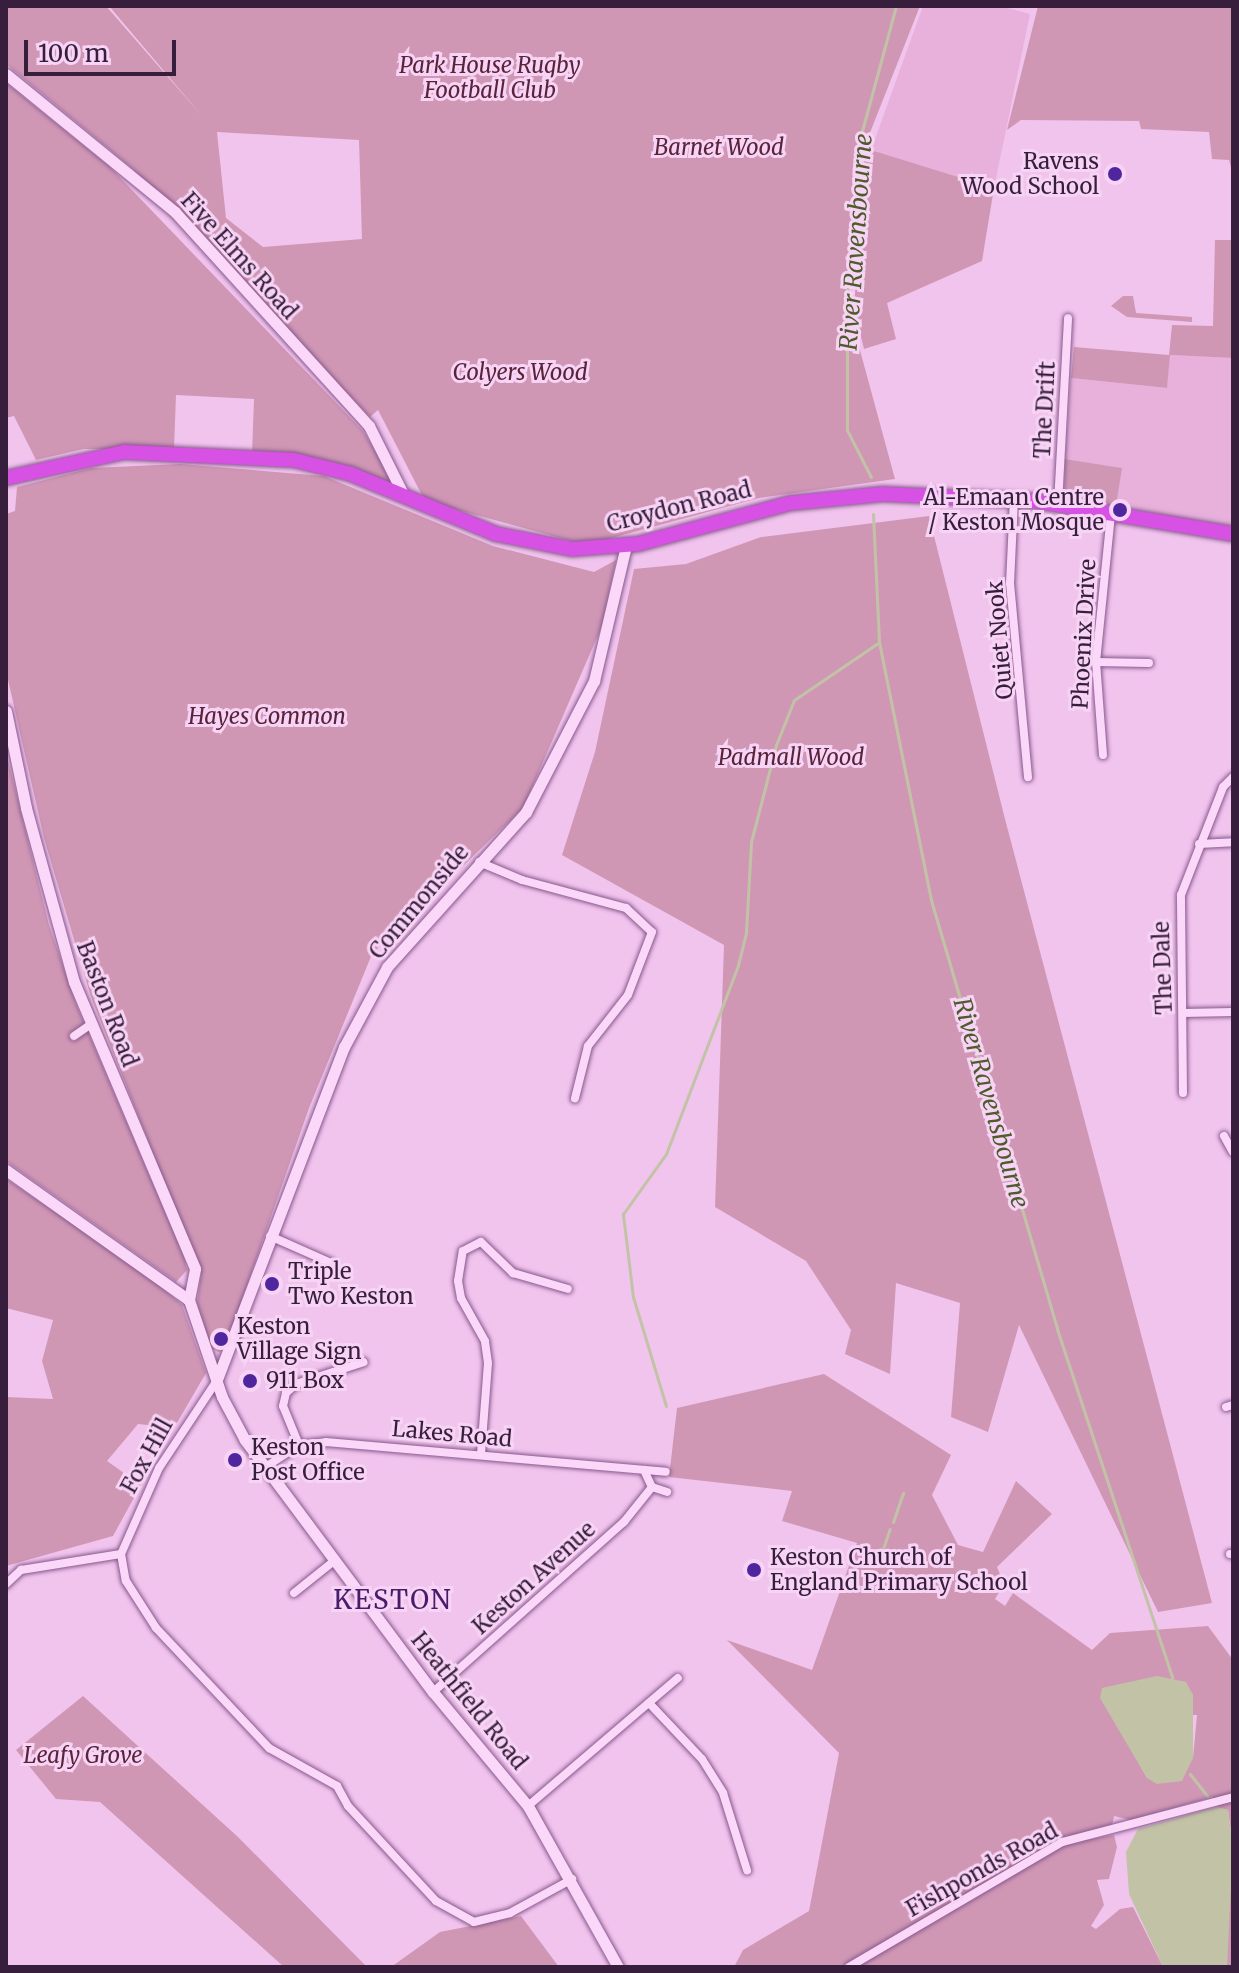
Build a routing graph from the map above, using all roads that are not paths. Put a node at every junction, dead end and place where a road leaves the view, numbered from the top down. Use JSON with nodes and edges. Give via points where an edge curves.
{"nodes":[{"id":1,"x":6,"y":74,"type":"edge"},
{"id":2,"x":1068,"y":318,"type":"dead end"},
{"id":3,"x":6,"y":478,"type":"edge"},
{"id":4,"x":404,"y":496,"type":"junction"},
{"id":5,"x":1014,"y":499,"type":"junction"},
{"id":6,"x":1058,"y":504,"type":"junction"},
{"id":7,"x":1111,"y":515,"type":"junction"},
{"id":8,"x":1233,"y":534,"type":"edge"},
{"id":9,"x":626,"y":546,"type":"junction"},
{"id":10,"x":1096,"y":662,"type":"junction"},
{"id":11,"x":1149,"y":663,"type":"dead end"},
{"id":12,"x":6,"y":711,"type":"edge"},
{"id":13,"x":1103,"y":755,"type":"dead end"},
{"id":14,"x":1028,"y":777,"type":"dead end"},
{"id":15,"x":1233,"y":777,"type":"edge"},
{"id":16,"x":1233,"y":842,"type":"edge"},
{"id":17,"x":1199,"y":844,"type":"junction"},
{"id":18,"x":479,"y":862,"type":"junction"},
{"id":19,"x":1233,"y":1012,"type":"edge"},
{"id":20,"x":1183,"y":1013,"type":"junction"},
{"id":21,"x":91,"y":1024,"type":"junction"},
{"id":22,"x":74,"y":1036,"type":"dead end"},
{"id":23,"x":1183,"y":1093,"type":"dead end"},
{"id":24,"x":575,"y":1098,"type":"dead end"},
{"id":25,"x":1224,"y":1136,"type":"dead end"},
{"id":26,"x":1233,"y":1152,"type":"edge"},
{"id":27,"x":6,"y":1170,"type":"edge"},
{"id":28,"x":270,"y":1236,"type":"junction"},
{"id":29,"x":329,"y":1269,"type":"dead end"},
{"id":30,"x":568,"y":1289,"type":"dead end"},
{"id":31,"x":189,"y":1300,"type":"junction"},
{"id":32,"x":235,"y":1339,"type":"junction"},
{"id":33,"x":207,"y":1351,"type":"junction"},
{"id":34,"x":364,"y":1362,"type":"dead end"},
{"id":35,"x":216,"y":1382,"type":"junction"},
{"id":36,"x":299,"y":1445,"type":"junction"},
{"id":37,"x":481,"y":1454,"type":"junction"},
{"id":38,"x":264,"y":1468,"type":"junction"},
{"id":39,"x":644,"y":1470,"type":"junction"},
{"id":40,"x":666,"y":1472,"type":"dead end"},
{"id":41,"x":652,"y":1487,"type":"junction"},
{"id":42,"x":667,"y":1492,"type":"dead end"},
{"id":43,"x":121,"y":1554,"type":"junction"},
{"id":44,"x":334,"y":1561,"type":"junction"},
{"id":45,"x":6,"y":1584,"type":"edge"},
{"id":46,"x":294,"y":1593,"type":"dead end"},
{"id":47,"x":678,"y":1678,"type":"dead end"},
{"id":48,"x":433,"y":1692,"type":"junction"},
{"id":49,"x":649,"y":1703,"type":"junction"},
{"id":50,"x":1233,"y":1797,"type":"edge"},
{"id":51,"x":528,"y":1806,"type":"junction"},
{"id":52,"x":747,"y":1870,"type":"dead end"},
{"id":53,"x":572,"y":1879,"type":"junction"},
{"id":54,"x":618,"y":1967,"type":"edge"},
{"id":55,"x":849,"y":1967,"type":"edge"}],
"edges":[{"from":1,"to":4,"type":"street","name":"Five Elms Road","via":[[175,212],[369,426]]},
{"from":2,"to":6,"type":"street","name":"The Drift"},
{"from":3,"to":4,"type":"highway","name":"Croydon Road","via":[[110,453],[213,453],[328,466]]},
{"from":4,"to":9,"type":"highway","name":"Croydon Road","via":[[476,527],[538,545]]},
{"from":5,"to":6,"type":"highway","name":"Croydon Road"},
{"from":5,"to":9,"type":"highway","name":"Croydon Road","via":[[834,496]]},
{"from":5,"to":14,"type":"street","name":"Quiet Nook","via":[[1010,583]]},
{"from":6,"to":7,"type":"highway","name":"Croydon Road"},
{"from":7,"to":8,"type":"highway","name":"Croydon Road"},
{"from":7,"to":10,"type":"street","name":"Phoenix Drive"},
{"from":9,"to":18,"type":"street","name":"Commonside","via":[[594,681],[526,812]]},
{"from":10,"to":11,"type":"street"},
{"from":10,"to":13,"type":"street","name":"Phoenix Drive"},
{"from":12,"to":21,"type":"street","name":"Baston Road","via":[[50,901]]},
{"from":15,"to":17,"type":"street","name":"The Dale","via":[[1223,787]]},
{"from":16,"to":17,"type":"street"},
{"from":17,"to":20,"type":"street","name":"The Dale","via":[[1181,895],[1177,931]]},
{"from":18,"to":24,"type":"street","via":[[522,880],[626,908],[652,932],[628,995],[588,1046]]},
{"from":18,"to":28,"type":"street","name":"Commonside","via":[[387,967],[326,1084]]},
{"from":19,"to":20,"type":"street"},
{"from":20,"to":23,"type":"street","name":"The Dale"},
{"from":21,"to":22,"type":"street"},
{"from":21,"to":31,"type":"street","name":"Baston Road","via":[[193,1265],[196,1278]]},
{"from":25,"to":26,"type":"street"},
{"from":27,"to":31,"type":"street"},
{"from":28,"to":29,"type":"street","via":[[331,1263]]},
{"from":28,"to":32,"type":"street","name":"Commonside"},
{"from":30,"to":37,"type":"street","via":[[513,1273],[481,1242],[463,1251],[461,1298],[485,1341],[488,1363]]},
{"from":31,"to":33,"type":"street","name":"Heathfield Road"},
{"from":32,"to":33,"type":"street","via":[[223,1355]]},
{"from":32,"to":35,"type":"street","name":"Commonside"},
{"from":33,"to":35,"type":"street","name":"Heathfield Road"},
{"from":34,"to":36,"type":"street","via":[[296,1384],[286,1393],[283,1406]]},
{"from":35,"to":38,"type":"street","name":"Heathfield Road"},
{"from":35,"to":43,"type":"street","name":"Fox Hill","via":[[159,1468]]},
{"from":36,"to":37,"type":"street","name":"Lakes Road","via":[[334,1442]]},
{"from":36,"to":38,"type":"street","name":"Lakes Road"},
{"from":37,"to":39,"type":"street","name":"Lakes Road"},
{"from":38,"to":44,"type":"street","name":"Heathfield Road"},
{"from":39,"to":40,"type":"street","name":"Lakes Road"},
{"from":39,"to":41,"type":"street"},
{"from":41,"to":42,"type":"street"},
{"from":41,"to":48,"type":"street","name":"Keston Avenue","via":[[624,1522]]},
{"from":43,"to":45,"type":"street","via":[[21,1570]]},
{"from":43,"to":53,"type":"street","via":[[126,1581],[187,1665],[269,1748],[337,1786],[348,1806],[436,1901],[474,1922],[510,1913]]},
{"from":44,"to":46,"type":"street"},
{"from":44,"to":48,"type":"street","name":"Heathfield Road"},
{"from":47,"to":49,"type":"street"},
{"from":48,"to":51,"type":"street","name":"Heathfield Road"},
{"from":49,"to":51,"type":"street"},
{"from":49,"to":52,"type":"street","via":[[702,1759],[723,1793]]},
{"from":50,"to":55,"type":"street","name":"Fishponds Road","via":[[1062,1842]]},
{"from":51,"to":53,"type":"street","name":"Heathfield Road"},
{"from":53,"to":54,"type":"street","name":"Heathfield Road"}]}
